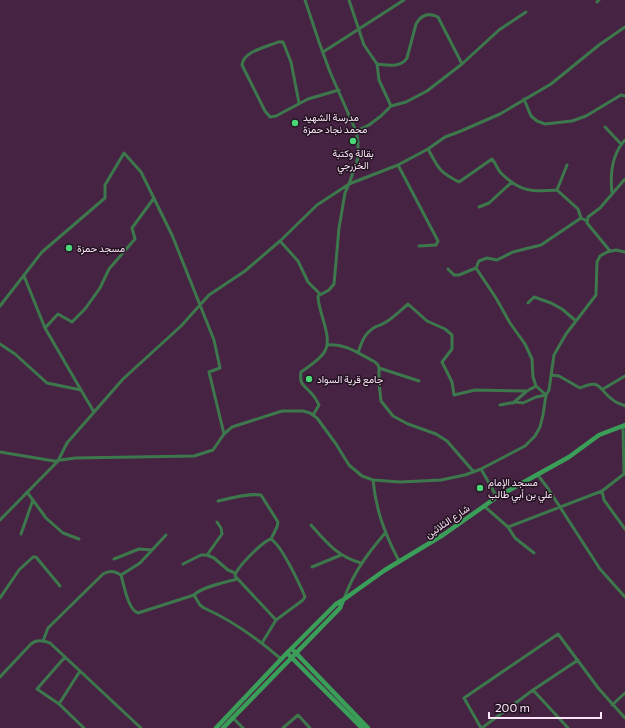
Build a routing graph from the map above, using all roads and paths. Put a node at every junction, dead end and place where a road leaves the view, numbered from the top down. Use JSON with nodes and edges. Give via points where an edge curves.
{"nodes":[{"id":1,"x":305,"y":0,"type":"edge"},
{"id":2,"x":349,"y":0,"type":"edge"},
{"id":3,"x":404,"y":0,"type":"edge"},
{"id":4,"x":526,"y":12,"type":"dead end"},
{"id":5,"x":625,"y":27,"type":"edge"},
{"id":6,"x":358,"y":29,"type":"junction"},
{"id":7,"x":322,"y":52,"type":"junction"},
{"id":8,"x":377,"y":64,"type":"junction"},
{"id":9,"x":462,"y":64,"type":"junction"},
{"id":10,"x":339,"y":90,"type":"junction"},
{"id":11,"x":625,"y":96,"type":"edge"},
{"id":12,"x":524,"y":100,"type":"junction"},
{"id":13,"x":299,"y":103,"type":"junction"},
{"id":14,"x":391,"y":106,"type":"junction"},
{"id":15,"x":605,"y":127,"type":"dead end"},
{"id":16,"x":356,"y":131,"type":"junction"},
{"id":17,"x":625,"y":140,"type":"edge"},
{"id":18,"x":621,"y":144,"type":"junction"},
{"id":19,"x":428,"y":149,"type":"junction"},
{"id":20,"x":398,"y":165,"type":"junction"},
{"id":21,"x":567,"y":165,"type":"dead end"},
{"id":22,"x":625,"y":179,"type":"edge"},
{"id":23,"x":512,"y":182,"type":"junction"},
{"id":24,"x":349,"y":184,"type":"junction"},
{"id":25,"x":557,"y":190,"type":"junction"},
{"id":26,"x":612,"y":193,"type":"junction"},
{"id":27,"x":154,"y":198,"type":"junction"},
{"id":28,"x":479,"y":207,"type":"dead end"},
{"id":29,"x":581,"y":218,"type":"junction"},
{"id":30,"x":587,"y":221,"type":"junction"},
{"id":31,"x":280,"y":241,"type":"junction"},
{"id":32,"x":419,"y":246,"type":"dead end"},
{"id":33,"x":610,"y":251,"type":"junction"},
{"id":34,"x":625,"y":252,"type":"edge"},
{"id":35,"x":476,"y":268,"type":"junction"},
{"id":36,"x":448,"y":269,"type":"dead end"},
{"id":37,"x":24,"y":276,"type":"junction"},
{"id":38,"x":320,"y":294,"type":"junction"},
{"id":39,"x":528,"y":303,"type":"dead end"},
{"id":40,"x":199,"y":305,"type":"junction"},
{"id":41,"x":0,"y":306,"type":"edge"},
{"id":42,"x":576,"y":321,"type":"junction"},
{"id":43,"x":45,"y":328,"type":"junction"},
{"id":44,"x":0,"y":344,"type":"edge"},
{"id":45,"x":327,"y":345,"type":"junction"},
{"id":46,"x":358,"y":353,"type":"junction"},
{"id":47,"x":379,"y":368,"type":"junction"},
{"id":48,"x":551,"y":375,"type":"junction"},
{"id":49,"x":625,"y":376,"type":"edge"},
{"id":50,"x":419,"y":381,"type":"dead end"},
{"id":51,"x":536,"y":386,"type":"junction"},
{"id":52,"x":603,"y":389,"type":"junction"},
{"id":53,"x":81,"y":390,"type":"junction"},
{"id":54,"x":527,"y":391,"type":"junction"},
{"id":55,"x":546,"y":395,"type":"junction"},
{"id":56,"x":513,"y":403,"type":"junction"},
{"id":57,"x":500,"y":404,"type":"dead end"},
{"id":58,"x":625,"y":406,"type":"edge"},
{"id":59,"x":94,"y":412,"type":"junction"},
{"id":60,"x":313,"y":415,"type":"junction"},
{"id":61,"x":624,"y":426,"type":"edge"},
{"id":62,"x":224,"y":434,"type":"junction"},
{"id":63,"x":0,"y":452,"type":"edge"},
{"id":64,"x":58,"y":461,"type":"junction"},
{"id":65,"x":481,"y":469,"type":"junction"},
{"id":66,"x":473,"y":471,"type":"junction"},
{"id":67,"x":537,"y":474,"type":"junction"},
{"id":68,"x":624,"y":474,"type":"edge"},
{"id":69,"x":374,"y":480,"type":"junction"},
{"id":70,"x":602,"y":491,"type":"junction"},
{"id":71,"x":27,"y":492,"type":"junction"},
{"id":72,"x":497,"y":497,"type":"junction"},
{"id":73,"x":32,"y":500,"type":"junction"},
{"id":74,"x":218,"y":501,"type":"dead end"},
{"id":75,"x":484,"y":506,"type":"junction"},
{"id":76,"x":560,"y":507,"type":"junction"},
{"id":77,"x":0,"y":520,"type":"edge"},
{"id":78,"x":217,"y":522,"type":"dead end"},
{"id":79,"x":311,"y":525,"type":"dead end"},
{"id":80,"x":508,"y":528,"type":"junction"},
{"id":81,"x":625,"y":529,"type":"edge"},
{"id":82,"x":386,"y":532,"type":"junction"},
{"id":83,"x":21,"y":534,"type":"dead end"},
{"id":84,"x":166,"y":535,"type":"dead end"},
{"id":85,"x":79,"y":538,"type":"dead end"},
{"id":86,"x":271,"y":539,"type":"junction"},
{"id":87,"x":152,"y":550,"type":"junction"},
{"id":88,"x":534,"y":553,"type":"dead end"},
{"id":89,"x":207,"y":554,"type":"junction"},
{"id":90,"x":341,"y":555,"type":"junction"},
{"id":91,"x":114,"y":559,"type":"dead end"},
{"id":92,"x":399,"y":561,"type":"junction"},
{"id":93,"x":361,"y":563,"type":"junction"},
{"id":94,"x":183,"y":564,"type":"dead end"},
{"id":95,"x":312,"y":567,"type":"dead end"},
{"id":96,"x":235,"y":573,"type":"junction"},
{"id":97,"x":121,"y":575,"type":"junction"},
{"id":98,"x":237,"y":579,"type":"junction"},
{"id":99,"x":60,"y":586,"type":"dead end"},
{"id":100,"x":194,"y":595,"type":"junction"},
{"id":101,"x":625,"y":597,"type":"edge"},
{"id":102,"x":0,"y":598,"type":"edge"},
{"id":103,"x":343,"y":600,"type":"junction"},
{"id":104,"x":276,"y":620,"type":"junction"},
{"id":105,"x":43,"y":641,"type":"junction"},
{"id":106,"x":262,"y":643,"type":"junction"},
{"id":107,"x":292,"y":649,"type":"junction"},
{"id":108,"x":287,"y":653,"type":"junction"},
{"id":109,"x":296,"y":653,"type":"junction"},
{"id":110,"x":292,"y":657,"type":"junction"},
{"id":111,"x":65,"y":658,"type":"junction"},
{"id":112,"x":281,"y":659,"type":"junction"},
{"id":113,"x":578,"y":660,"type":"junction"},
{"id":114,"x":80,"y":671,"type":"junction"},
{"id":115,"x":1,"y":676,"type":"edge"},
{"id":116,"x":533,"y":690,"type":"junction"},
{"id":117,"x":625,"y":693,"type":"edge"},
{"id":118,"x":59,"y":704,"type":"junction"},
{"id":119,"x":612,"y":705,"type":"junction"},
{"id":120,"x":231,"y":716,"type":"junction"},
{"id":121,"x":625,"y":718,"type":"edge"},
{"id":122,"x":567,"y":727,"type":"edge"},
{"id":123,"x":84,"y":728,"type":"edge"},
{"id":124,"x":141,"y":728,"type":"edge"},
{"id":125,"x":216,"y":728,"type":"edge"},
{"id":126,"x":223,"y":728,"type":"edge"},
{"id":127,"x":243,"y":728,"type":"edge"},
{"id":128,"x":283,"y":728,"type":"edge"},
{"id":129,"x":310,"y":728,"type":"edge"},
{"id":130,"x":362,"y":728,"type":"edge"},
{"id":131,"x":368,"y":728,"type":"edge"},
{"id":132,"x":481,"y":728,"type":"edge"},
{"id":133,"x":561,"y":728,"type":"edge"}],
"edges":[{"from":1,"to":7,"type":"street"},
{"from":2,"to":6,"type":"street"},
{"from":3,"to":6,"type":"street"},
{"from":4,"to":9,"type":"street","via":[[499,30]]},
{"from":5,"to":12,"type":"street","via":[[550,84]]},
{"from":6,"to":7,"type":"street"},
{"from":6,"to":8,"type":"street","via":[[364,45]]},
{"from":7,"to":10,"type":"street"},
{"from":8,"to":9,"type":"street","via":[[398,65],[404,62],[416,24],[426,15],[438,17]]},
{"from":8,"to":14,"type":"street","via":[[379,80]]},
{"from":9,"to":14,"type":"street","via":[[427,91],[406,102]]},
{"from":10,"to":13,"type":"street"},
{"from":10,"to":16,"type":"street"},
{"from":11,"to":12,"type":"street","via":[[621,95],[586,116],[572,121],[545,124],[531,116]]},
{"from":12,"to":19,"type":"street","via":[[500,114],[445,137]]},
{"from":13,"to":13,"type":"street","via":[[291,62],[283,42],[248,54],[244,58],[242,65],[268,116],[272,118]]},
{"from":14,"to":16,"type":"street","via":[[369,125]]},
{"from":15,"to":18,"type":"street"},
{"from":16,"to":24,"type":"street","via":[[358,158]]},
{"from":17,"to":18,"type":"street"},
{"from":18,"to":26,"type":"street","via":[[613,165]]},
{"from":19,"to":20,"type":"street"},
{"from":19,"to":23,"type":"street","via":[[439,170],[459,182],[492,159],[501,174]]},
{"from":20,"to":24,"type":"street"},
{"from":20,"to":32,"type":"street","via":[[438,241],[436,245]]},
{"from":21,"to":25,"type":"street"},
{"from":22,"to":26,"type":"street"},
{"from":23,"to":25,"type":"street","via":[[518,187],[535,192]]},
{"from":23,"to":28,"type":"street","via":[[488,203]]},
{"from":24,"to":31,"type":"street","via":[[317,205]]},
{"from":24,"to":38,"type":"street","via":[[339,228],[334,284]]},
{"from":25,"to":29,"type":"street","via":[[578,209]]},
{"from":26,"to":30,"type":"street"},
{"from":27,"to":37,"type":"street","via":[[141,172],[124,152],[105,185],[105,198],[42,252]]},
{"from":27,"to":40,"type":"street","via":[[172,234]]},
{"from":27,"to":43,"type":"street","via":[[132,228],[135,239],[109,269],[100,288],[85,309],[72,322],[58,314]]},
{"from":29,"to":30,"type":"street"},
{"from":29,"to":35,"type":"street","via":[[541,245],[513,252],[497,260],[487,258],[479,261]]},
{"from":30,"to":33,"type":"street"},
{"from":31,"to":38,"type":"street","via":[[298,261],[308,282]]},
{"from":31,"to":40,"type":"street"},
{"from":33,"to":34,"type":"street"},
{"from":33,"to":42,"type":"street","via":[[600,256],[597,262],[596,295]]},
{"from":35,"to":36,"type":"street","via":[[459,275],[454,275]]},
{"from":35,"to":51,"type":"street","via":[[525,344],[532,359]]},
{"from":37,"to":41,"type":"street"},
{"from":37,"to":43,"type":"street"},
{"from":38,"to":45,"type":"street","via":[[318,305],[328,336]]},
{"from":39,"to":42,"type":"street","via":[[534,297],[551,303]]},
{"from":40,"to":59,"type":"street"},
{"from":40,"to":62,"type":"street","via":[[214,340],[220,368],[209,372]]},
{"from":42,"to":48,"type":"street","via":[[554,355]]},
{"from":43,"to":53,"type":"street"},
{"from":44,"to":53,"type":"street","via":[[47,383]]},
{"from":45,"to":46,"type":"street","via":[[336,344]]},
{"from":45,"to":60,"type":"street","via":[[318,360],[301,372],[302,385],[319,405]]},
{"from":46,"to":47,"type":"street","via":[[375,362]]},
{"from":46,"to":54,"type":"street","via":[[366,333],[388,321],[408,304],[427,321],[452,335],[452,349],[442,362],[452,382],[454,395],[475,390]]},
{"from":47,"to":50,"type":"street"},
{"from":47,"to":66,"type":"street","via":[[381,401],[393,416],[447,441]]},
{"from":48,"to":52,"type":"street","via":[[559,376],[580,388],[590,384]]},
{"from":48,"to":55,"type":"street"},
{"from":49,"to":52,"type":"street"},
{"from":51,"to":54,"type":"street"},
{"from":51,"to":55,"type":"street"},
{"from":52,"to":58,"type":"street","via":[[611,399]]},
{"from":53,"to":59,"type":"street"},
{"from":54,"to":56,"type":"street"},
{"from":55,"to":56,"type":"street","via":[[524,403]]},
{"from":55,"to":65,"type":"street","via":[[540,427],[535,436],[525,446]]},
{"from":56,"to":57,"type":"street"},
{"from":59,"to":64,"type":"street","via":[[67,443]]},
{"from":60,"to":62,"type":"street","via":[[303,411],[282,411],[232,427]]},
{"from":60,"to":69,"type":"street","via":[[349,465],[362,476]]},
{"from":61,"to":67,"type":"street","name":"شارع الثلاثين","via":[[599,435],[568,457]]},
{"from":61,"to":68,"type":"street"},
{"from":62,"to":64,"type":"street","via":[[213,450],[194,456],[75,458]]},
{"from":63,"to":64,"type":"street"},
{"from":64,"to":71,"type":"street"},
{"from":65,"to":66,"type":"street"},
{"from":65,"to":72,"type":"street"},
{"from":66,"to":69,"type":"street","via":[[441,480]]},
{"from":67,"to":72,"type":"street","name":"شارع الثلاثين"},
{"from":67,"to":76,"type":"street"},
{"from":68,"to":70,"type":"street"},
{"from":69,"to":82,"type":"street","via":[[375,501]]},
{"from":70,"to":76,"type":"street"},
{"from":70,"to":81,"type":"street","via":[[604,500]]},
{"from":71,"to":73,"type":"street"},
{"from":71,"to":77,"type":"street"},
{"from":72,"to":75,"type":"street","name":"شارع الثلاثين"},
{"from":73,"to":83,"type":"street"},
{"from":73,"to":85,"type":"street","via":[[46,518],[63,532]]},
{"from":74,"to":86,"type":"street","via":[[261,495],[278,522]]},
{"from":75,"to":80,"type":"street"},
{"from":75,"to":92,"type":"street","name":"شارع الثلاثين","via":[[443,535]]},
{"from":76,"to":80,"type":"street"},
{"from":76,"to":101,"type":"street","via":[[600,569]]},
{"from":78,"to":89,"type":"street","via":[[222,534]]},
{"from":79,"to":90,"type":"street"},
{"from":80,"to":88,"type":"street","via":[[515,538]]},
{"from":82,"to":92,"type":"street"},
{"from":82,"to":93,"type":"street"},
{"from":84,"to":87,"type":"street"},
{"from":86,"to":96,"type":"street","via":[[261,544]]},
{"from":86,"to":104,"type":"street","via":[[284,557],[305,597]]},
{"from":87,"to":91,"type":"street","via":[[138,549]]},
{"from":87,"to":97,"type":"street","via":[[140,563]]},
{"from":89,"to":94,"type":"street"},
{"from":89,"to":96,"type":"street"},
{"from":90,"to":93,"type":"street"},
{"from":90,"to":95,"type":"street"},
{"from":92,"to":103,"type":"street","name":"شارع الثلاثين"},
{"from":93,"to":103,"type":"street"},
{"from":96,"to":98,"type":"street"},
{"from":97,"to":100,"type":"street","via":[[130,605],[138,613]]},
{"from":97,"to":105,"type":"street","via":[[109,571],[103,574],[48,628]]},
{"from":98,"to":100,"type":"street","via":[[204,589]]},
{"from":98,"to":104,"type":"street"},
{"from":99,"to":102,"type":"street","via":[[36,557],[33,557],[19,570]]},
{"from":100,"to":106,"type":"street","via":[[204,608],[237,624]]},
{"from":103,"to":107,"type":"street","name":"شارع الثلاثين"},
{"from":103,"to":109,"type":"street","name":"شارع الثلاثين","via":[[340,608]]},
{"from":104,"to":106,"type":"street"},
{"from":105,"to":111,"type":"street","via":[[50,643]]},
{"from":105,"to":115,"type":"street","via":[[31,644]]},
{"from":106,"to":112,"type":"street"},
{"from":107,"to":108,"type":"street","name":"شارع الثلاثين"},
{"from":107,"to":109,"type":"street"},
{"from":108,"to":110,"type":"street"},
{"from":108,"to":112,"type":"street","name":"شارع الثلاثين"},
{"from":109,"to":110,"type":"street","name":"شارع الثلاثين"},
{"from":109,"to":131,"type":"street"},
{"from":110,"to":120,"type":"street","name":"شارع الثلاثين"},
{"from":110,"to":130,"type":"street"},
{"from":111,"to":114,"type":"street"},
{"from":111,"to":118,"type":"street","via":[[37,689]]},
{"from":112,"to":120,"type":"street","name":"شارع الثلاثين"},
{"from":113,"to":116,"type":"street"},
{"from":113,"to":119,"type":"street"},
{"from":113,"to":132,"type":"street","via":[[558,634],[464,698]]},
{"from":114,"to":118,"type":"street"},
{"from":114,"to":124,"type":"street"},
{"from":116,"to":122,"type":"street"},
{"from":116,"to":132,"type":"street"},
{"from":117,"to":119,"type":"street"},
{"from":118,"to":123,"type":"street"},
{"from":119,"to":121,"type":"street"},
{"from":120,"to":125,"type":"street","name":"شارع الثلاثين"},
{"from":120,"to":126,"type":"street","name":"شارع الثلاثين"},
{"from":120,"to":127,"type":"street"},
{"from":122,"to":133,"type":"street"},
{"from":128,"to":129,"type":"street","via":[[298,715]]}]}
